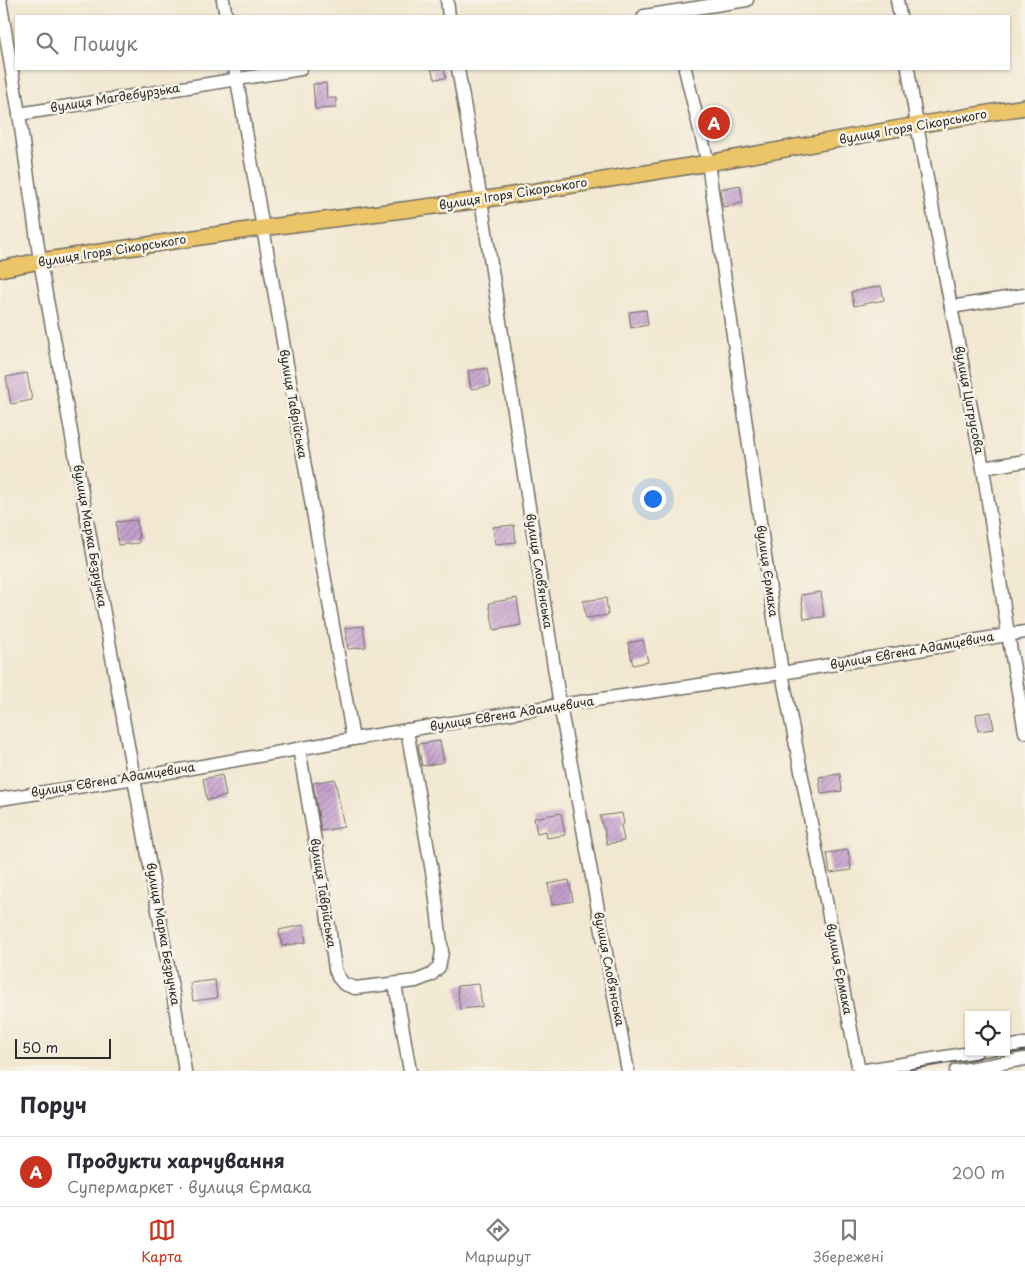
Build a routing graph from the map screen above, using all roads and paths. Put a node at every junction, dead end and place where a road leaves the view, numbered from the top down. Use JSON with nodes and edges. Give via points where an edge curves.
{"nodes":[{"id":1,"x":0,"y":0,"type":"edge"},
{"id":2,"x":223,"y":0,"type":"edge"},
{"id":3,"x":447,"y":0,"type":"edge"},
{"id":4,"x":747,"y":0,"type":"edge"},
{"id":5,"x":897,"y":0,"type":"edge"},
{"id":6,"x":672,"y":9,"type":"edge"},
{"id":7,"x":226,"y":15,"type":"edge"},
{"id":8,"x":449,"y":15,"type":"edge"},
{"id":9,"x":648,"y":15,"type":"edge"},
{"id":10,"x":900,"y":15,"type":"edge"},
{"id":11,"x":288,"y":70,"type":"edge"},
{"id":12,"x":458,"y":70,"type":"edge"},
{"id":13,"x":686,"y":70,"type":"edge"},
{"id":14,"x":908,"y":70,"type":"edge"},
{"id":15,"x":236,"y":74,"type":"edge"},
{"id":16,"x":1025,"y":108,"type":"edge"},
{"id":17,"x":19,"y":114,"type":"junction"},
{"id":18,"x":917,"y":125,"type":"junction"},
{"id":19,"x":708,"y":163,"type":"junction"},
{"id":20,"x":481,"y":200,"type":"junction"},
{"id":21,"x":262,"y":228,"type":"junction"},
{"id":22,"x":40,"y":262,"type":"junction"},
{"id":23,"x":0,"y":270,"type":"edge"},
{"id":24,"x":1025,"y":295,"type":"edge"},
{"id":25,"x":951,"y":307,"type":"junction"},
{"id":26,"x":1025,"y":461,"type":"edge"},
{"id":27,"x":983,"y":468,"type":"junction"},
{"id":28,"x":1025,"y":632,"type":"edge"},
{"id":29,"x":1008,"y":634,"type":"junction"},
{"id":30,"x":782,"y":673,"type":"junction"},
{"id":31,"x":560,"y":705,"type":"junction"},
{"id":32,"x":407,"y":730,"type":"junction"},
{"id":33,"x":1025,"y":732,"type":"edge"},
{"id":34,"x":353,"y":739,"type":"junction"},
{"id":35,"x":299,"y":749,"type":"junction"},
{"id":36,"x":135,"y":778,"type":"junction"},
{"id":37,"x":0,"y":799,"type":"edge"},
{"id":38,"x":395,"y":984,"type":"junction"},
{"id":39,"x":1025,"y":1044,"type":"edge"},
{"id":40,"x":1010,"y":1046,"type":"edge"},
{"id":41,"x":965,"y":1054,"type":"edge"},
{"id":42,"x":1025,"y":1059,"type":"edge"},
{"id":43,"x":185,"y":1071,"type":"edge"},
{"id":44,"x":410,"y":1071,"type":"edge"},
{"id":45,"x":628,"y":1071,"type":"edge"},
{"id":46,"x":860,"y":1071,"type":"edge"},
{"id":47,"x":956,"y":1071,"type":"edge"}],
"edges":[{"from":1,"to":17,"type":"street","name":"вулиця Марка Безручка"},
{"from":2,"to":7,"type":"street"},
{"from":3,"to":8,"type":"street"},
{"from":4,"to":6,"type":"street"},
{"from":5,"to":10,"type":"street"},
{"from":6,"to":9,"type":"street"},
{"from":11,"to":15,"type":"street","name":"вулиця Магдебурзька"},
{"from":12,"to":20,"type":"street","name":"вулиця Слов’янська"},
{"from":13,"to":19,"type":"street","name":"вулиця Єрмака"},
{"from":14,"to":18,"type":"street","name":"вулиця Цитрусова"},
{"from":15,"to":17,"type":"street","name":"вулиця Магдебурзька"},
{"from":15,"to":21,"type":"street","name":"вулиця Таврійська"},
{"from":16,"to":18,"type":"main road","name":"вулиця Ігоря Сікорського"},
{"from":17,"to":22,"type":"street","name":"вулиця Марка Безручка"},
{"from":18,"to":19,"type":"main road","name":"вулиця Ігоря Сікорського"},
{"from":18,"to":25,"type":"street","name":"вулиця Цитрусова"},
{"from":19,"to":20,"type":"main road","name":"вулиця Ігоря Сікорського"},
{"from":19,"to":30,"type":"street","name":"вулиця Єрмака"},
{"from":20,"to":21,"type":"main road","name":"вулиця Ігоря Сікорського"},
{"from":20,"to":31,"type":"street","name":"вулиця Слов’янська"},
{"from":21,"to":22,"type":"main road","name":"вулиця Ігоря Сікорського"},
{"from":21,"to":34,"type":"street","name":"вулиця Таврійська"},
{"from":22,"to":23,"type":"main road","name":"вулиця Ігоря Сікорського"},
{"from":22,"to":36,"type":"street","name":"вулиця Марка Безручка"},
{"from":24,"to":25,"type":"street"},
{"from":25,"to":27,"type":"street","name":"вулиця Цитрусова"},
{"from":26,"to":27,"type":"street"},
{"from":27,"to":29,"type":"street","name":"вулиця Цитрусова"},
{"from":28,"to":29,"type":"street","name":"вулиця Євгена Адамцевича"},
{"from":29,"to":30,"type":"street","name":"вулиця Євгена Адамцевича"},
{"from":29,"to":33,"type":"street","name":"вулиця Цитрусова"},
{"from":30,"to":31,"type":"street","name":"вулиця Євгена Адамцевича"},
{"from":30,"to":46,"type":"street","name":"вулиця Єрмака"},
{"from":31,"to":32,"type":"street","name":"вулиця Євгена Адамцевича"},
{"from":31,"to":45,"type":"street","name":"вулиця Слов’янська"},
{"from":32,"to":34,"type":"street","name":"вулиця Євгена Адамцевича"},
{"from":32,"to":38,"type":"street","name":"вулиця Таврійська","via":[[434,883],[442,952],[439,967],[430,975]]},
{"from":34,"to":35,"type":"street","name":"вулиця Євгена Адамцевича"},
{"from":35,"to":36,"type":"street","name":"вулиця Євгена Адамцевича"},
{"from":35,"to":38,"type":"street","name":"вулиця Таврійська","via":[[338,977],[344,984],[355,988]]},
{"from":36,"to":37,"type":"street","name":"вулиця Євгена Адамцевича"},
{"from":36,"to":43,"type":"street","name":"вулиця Марка Безручка"},
{"from":38,"to":44,"type":"street"},
{"from":39,"to":40,"type":"street"},
{"from":41,"to":46,"type":"street"},
{"from":42,"to":47,"type":"street"}]}
